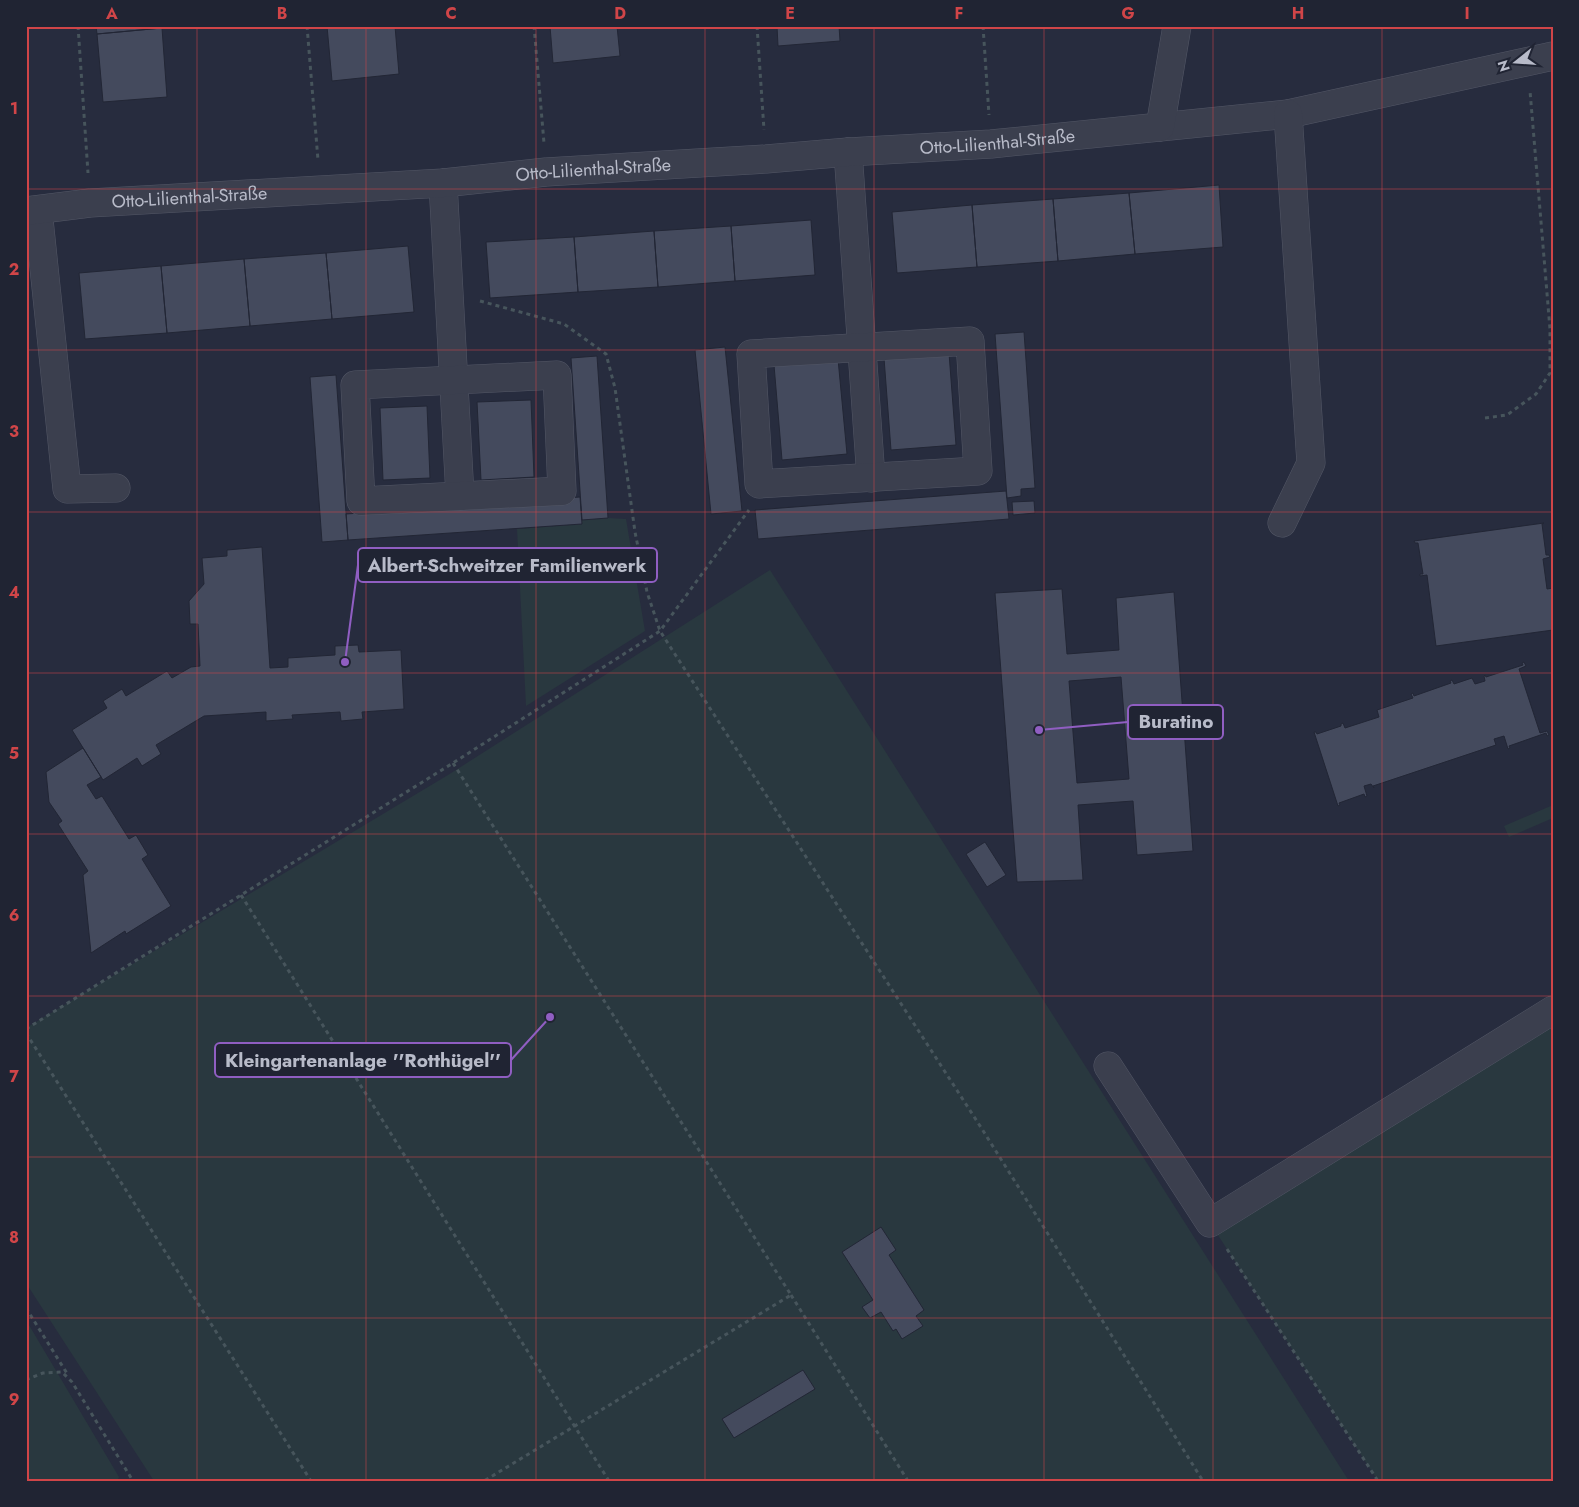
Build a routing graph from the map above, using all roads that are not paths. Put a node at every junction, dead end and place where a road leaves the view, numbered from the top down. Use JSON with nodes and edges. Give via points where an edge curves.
{"nodes":[{"id":1,"x":1177,"y":26,"type":"edge"},
{"id":2,"x":1540,"y":59,"type":"edge"},
{"id":3,"x":1288,"y":114,"type":"junction"},
{"id":4,"x":1160,"y":127,"type":"junction"},
{"id":5,"x":848,"y":152,"type":"junction"},
{"id":6,"x":443,"y":183,"type":"junction"},
{"id":7,"x":32,"y":210,"type":"edge"},
{"id":8,"x":862,"y":347,"type":"junction"},
{"id":9,"x":454,"y":380,"type":"junction"},
{"id":10,"x":871,"y":478,"type":"junction"},
{"id":11,"x":116,"y":488,"type":"dead end"},
{"id":12,"x":460,"y":496,"type":"junction"},
{"id":13,"x":1282,"y":523,"type":"dead end"},
{"id":14,"x":1553,"y":1010,"type":"edge"},
{"id":15,"x":1108,"y":1066,"type":"dead end"}],
"edges":[{"from":1,"to":4,"type":"street"},
{"from":2,"to":3,"type":"street","name":"Otto-Lilienthal-Straße"},
{"from":3,"to":4,"type":"street","name":"Otto-Lilienthal-Straße"},
{"from":3,"to":13,"type":"street","via":[[1311,463]]},
{"from":4,"to":5,"type":"street","name":"Otto-Lilienthal-Straße","via":[[991,144]]},
{"from":5,"to":6,"type":"street","name":"Otto-Lilienthal-Straße","via":[[546,172]]},
{"from":5,"to":8,"type":"street"},
{"from":6,"to":7,"type":"street","name":"Otto-Lilienthal-Straße","via":[[90,203]]},
{"from":6,"to":9,"type":"street"},
{"from":7,"to":11,"type":"street","via":[[67,489]]},
{"from":8,"to":10,"type":"street"},
{"from":8,"to":10,"type":"street","via":[[970,341],[978,471]]},
{"from":8,"to":10,"type":"street","via":[[751,354],[759,484]]},
{"from":9,"to":12,"type":"street"},
{"from":9,"to":12,"type":"street","via":[[355,385],[360,501]]},
{"from":9,"to":12,"type":"street","via":[[557,375],[562,491]]},
{"from":14,"to":15,"type":"street","via":[[1210,1223]]}]}
